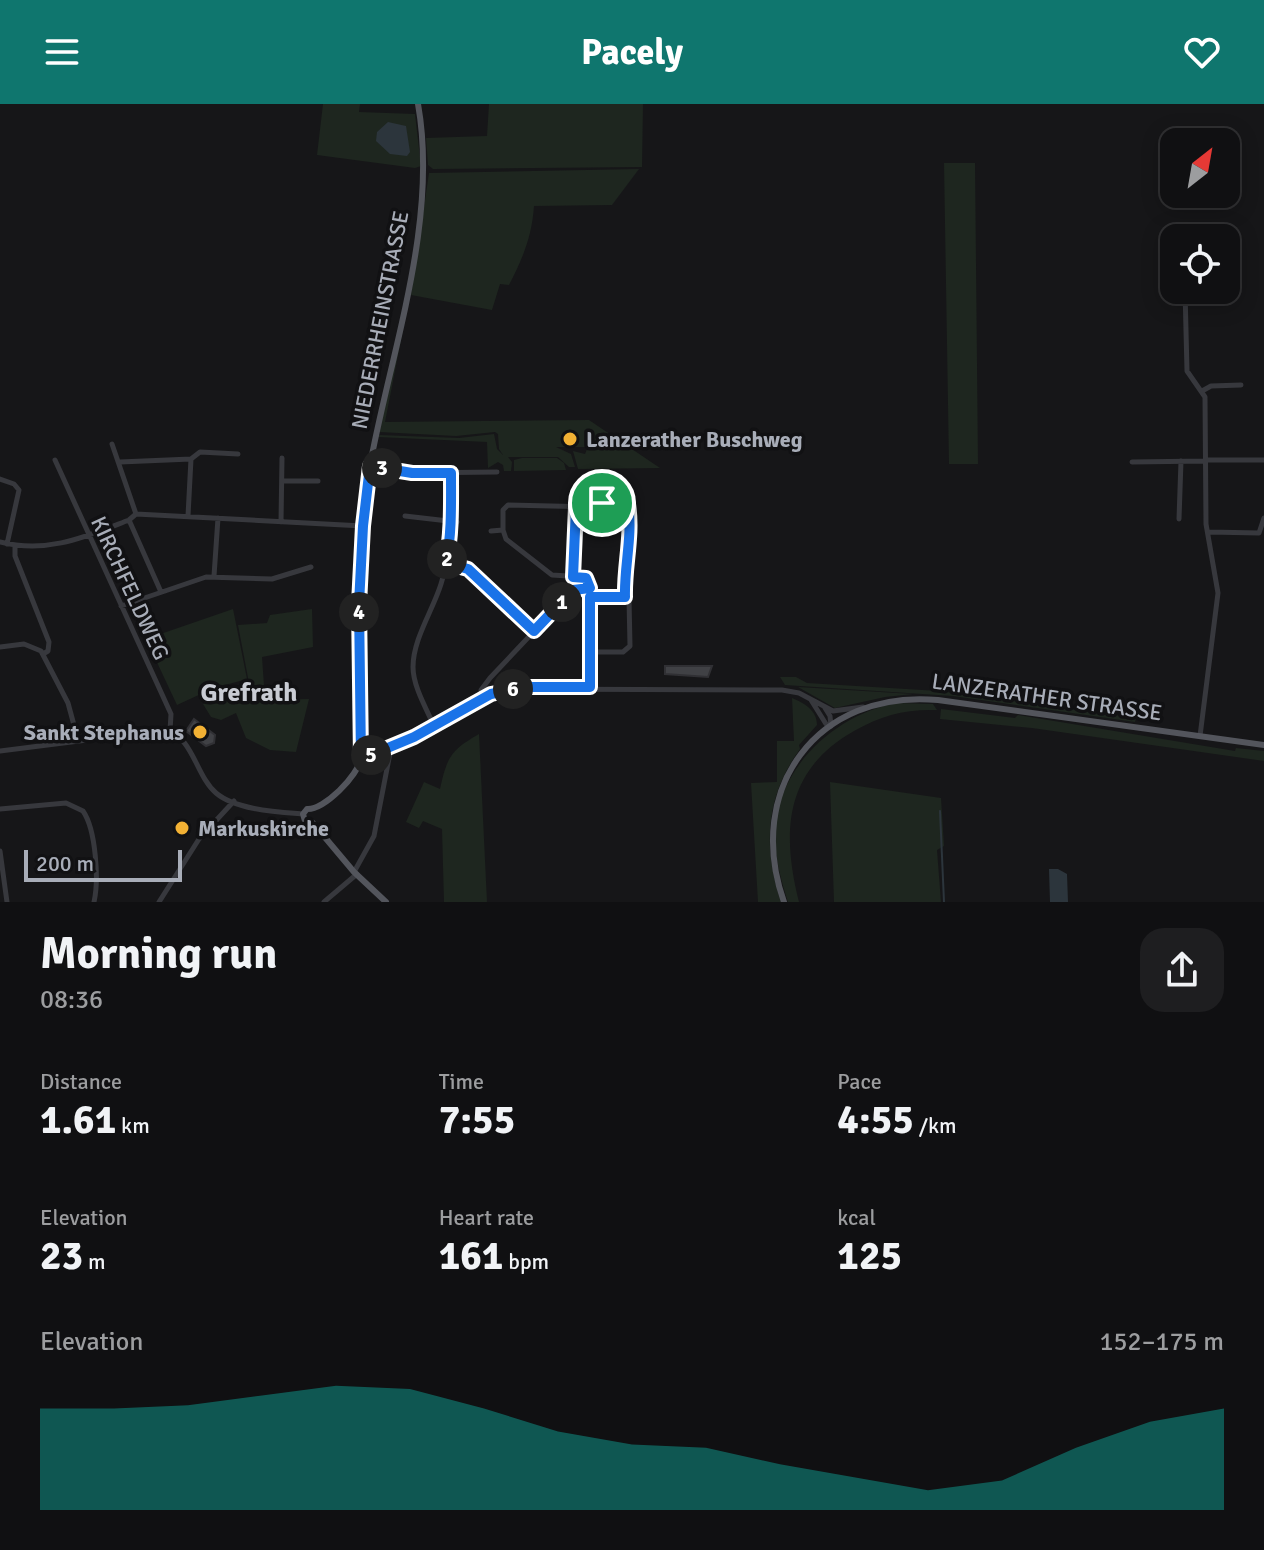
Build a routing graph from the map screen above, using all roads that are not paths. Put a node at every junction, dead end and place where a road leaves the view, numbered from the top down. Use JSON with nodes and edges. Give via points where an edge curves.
{"nodes":[{"id":1,"x":418,"y":104,"type":"edge"},
{"id":2,"x":1185,"y":304,"type":"edge"},
{"id":3,"x":1241,"y":385,"type":"dead end"},
{"id":4,"x":1202,"y":391,"type":"junction"},
{"id":5,"x":112,"y":444,"type":"dead end"},
{"id":6,"x":238,"y":454,"type":"dead end"},
{"id":7,"x":282,"y":458,"type":"dead end"},
{"id":8,"x":191,"y":459,"type":"junction"},
{"id":9,"x":55,"y":460,"type":"dead end"},
{"id":10,"x":1205,"y":460,"type":"junction"},
{"id":11,"x":1264,"y":460,"type":"edge"},
{"id":12,"x":1181,"y":461,"type":"junction"},
{"id":13,"x":120,"y":462,"type":"junction"},
{"id":14,"x":1132,"y":462,"type":"dead end"},
{"id":15,"x":370,"y":466,"type":"junction"},
{"id":16,"x":497,"y":472,"type":"dead end"},
{"id":17,"x":451,"y":473,"type":"junction"},
{"id":18,"x":0,"y":479,"type":"edge"},
{"id":19,"x":284,"y":481,"type":"junction"},
{"id":20,"x":318,"y":481,"type":"dead end"},
{"id":21,"x":576,"y":507,"type":"junction"},
{"id":22,"x":136,"y":514,"type":"junction"},
{"id":23,"x":188,"y":516,"type":"junction"},
{"id":24,"x":405,"y":516,"type":"dead end"},
{"id":25,"x":218,"y":518,"type":"junction"},
{"id":26,"x":1264,"y":518,"type":"edge"},
{"id":27,"x":1179,"y":519,"type":"dead end"},
{"id":28,"x":129,"y":520,"type":"junction"},
{"id":29,"x":449,"y":521,"type":"junction"},
{"id":30,"x":281,"y":522,"type":"junction"},
{"id":31,"x":457,"y":522,"type":"dead end"},
{"id":32,"x":363,"y":526,"type":"junction"},
{"id":33,"x":503,"y":530,"type":"junction"},
{"id":34,"x":491,"y":531,"type":"dead end"},
{"id":35,"x":1209,"y":532,"type":"junction"},
{"id":36,"x":88,"y":536,"type":"junction"},
{"id":37,"x":4,"y":543,"type":"edge"},
{"id":38,"x":15,"y":546,"type":"junction"},
{"id":39,"x":446,"y":563,"type":"junction"},
{"id":40,"x":311,"y":567,"type":"dead end"},
{"id":41,"x":214,"y":576,"type":"junction"},
{"id":42,"x":573,"y":577,"type":"junction"},
{"id":43,"x":590,"y":588,"type":"junction"},
{"id":44,"x":161,"y":592,"type":"junction"},
{"id":45,"x":590,"y":597,"type":"junction"},
{"id":46,"x":625,"y":597,"type":"junction"},
{"id":47,"x":121,"y":606,"type":"junction"},
{"id":48,"x":534,"y":631,"type":"junction"},
{"id":49,"x":0,"y":647,"type":"edge"},
{"id":50,"x":591,"y":652,"type":"junction"},
{"id":51,"x":43,"y":654,"type":"junction"},
{"id":52,"x":590,"y":687,"type":"junction"},
{"id":53,"x":482,"y":698,"type":"junction"},
{"id":54,"x":810,"y":699,"type":"junction"},
{"id":55,"x":823,"y":706,"type":"junction"},
{"id":56,"x":868,"y":706,"type":"junction"},
{"id":57,"x":434,"y":726,"type":"junction"},
{"id":58,"x":831,"y":726,"type":"junction"},
{"id":59,"x":170,"y":731,"type":"junction"},
{"id":60,"x":1200,"y":736,"type":"junction"},
{"id":61,"x":78,"y":740,"type":"junction"},
{"id":62,"x":1264,"y":745,"type":"edge"},
{"id":63,"x":391,"y":747,"type":"junction"},
{"id":64,"x":0,"y":751,"type":"edge"},
{"id":65,"x":361,"y":759,"type":"junction"},
{"id":66,"x":234,"y":801,"type":"junction"},
{"id":67,"x":0,"y":809,"type":"edge"},
{"id":68,"x":313,"y":810,"type":"junction"},
{"id":69,"x":303,"y":814,"type":"junction"},
{"id":70,"x":312,"y":822,"type":"junction"},
{"id":71,"x":0,"y":851,"type":"edge"},
{"id":72,"x":356,"y":873,"type":"junction"},
{"id":73,"x":7,"y":902,"type":"edge"},
{"id":74,"x":94,"y":902,"type":"edge"},
{"id":75,"x":159,"y":902,"type":"edge"},
{"id":76,"x":324,"y":902,"type":"edge"},
{"id":77,"x":386,"y":902,"type":"edge"},
{"id":78,"x":784,"y":902,"type":"edge"}],
"edges":[{"from":1,"to":15,"type":"main road","name":"NIEDERRHEINSTRASSE","via":[[424,180],[401,325]]},
{"from":2,"to":4,"type":"street","via":[[1187,371]]},
{"from":3,"to":4,"type":"street"},
{"from":4,"to":10,"type":"street"},
{"from":5,"to":13,"type":"street"},
{"from":6,"to":8,"type":"street","via":[[200,452]]},
{"from":7,"to":19,"type":"street"},
{"from":8,"to":13,"type":"street"},
{"from":8,"to":23,"type":"street"},
{"from":9,"to":36,"type":"street","name":"KIRCHFELDWEG"},
{"from":10,"to":11,"type":"street"},
{"from":10,"to":12,"type":"street"},
{"from":10,"to":35,"type":"street"},
{"from":12,"to":14,"type":"street"},
{"from":12,"to":27,"type":"street"},
{"from":13,"to":22,"type":"street"},
{"from":15,"to":17,"type":"street"},
{"from":15,"to":32,"type":"main road","name":"NIEDERRHEINSTRASSE"},
{"from":16,"to":17,"type":"street"},
{"from":17,"to":29,"type":"street"},
{"from":18,"to":37,"type":"street","via":[[19,490]]},
{"from":19,"to":20,"type":"street"},
{"from":19,"to":30,"type":"street"},
{"from":21,"to":33,"type":"street","via":[[506,505]]},
{"from":21,"to":42,"type":"street"},
{"from":21,"to":46,"type":"street","via":[[606,501],[628,504]]},
{"from":22,"to":23,"type":"street"},
{"from":22,"to":28,"type":"street"},
{"from":23,"to":25,"type":"street"},
{"from":24,"to":29,"type":"street"},
{"from":25,"to":30,"type":"street"},
{"from":25,"to":41,"type":"street"},
{"from":26,"to":35,"type":"street","via":[[1259,533]]},
{"from":28,"to":36,"type":"street"},
{"from":28,"to":44,"type":"street"},
{"from":29,"to":31,"type":"street"},
{"from":29,"to":39,"type":"street"},
{"from":30,"to":32,"type":"street"},
{"from":32,"to":65,"type":"main road","name":"NIEDERRHEINSTRASSE"},
{"from":33,"to":34,"type":"street"},
{"from":33,"to":42,"type":"street","via":[[506,539],[548,572]]},
{"from":35,"to":60,"type":"street","via":[[1218,609]]},
{"from":36,"to":38,"type":"street","via":[[54,546]]},
{"from":36,"to":47,"type":"street","name":"KIRCHFELDWEG"},
{"from":37,"to":38,"type":"street"},
{"from":38,"to":51,"type":"street","via":[[49,642]]},
{"from":39,"to":48,"type":"street","via":[[468,569]]},
{"from":39,"to":57,"type":"street","via":[[413,664]]},
{"from":40,"to":41,"type":"street","via":[[272,579]]},
{"from":41,"to":44,"type":"street"},
{"from":42,"to":43,"type":"street","via":[[586,578]]},
{"from":43,"to":45,"type":"street"},
{"from":43,"to":48,"type":"street","via":[[573,590]]},
{"from":44,"to":47,"type":"street"},
{"from":45,"to":46,"type":"street"},
{"from":45,"to":50,"type":"street"},
{"from":46,"to":50,"type":"street","via":[[628,650]]},
{"from":47,"to":59,"type":"street","name":"KIRCHFELDWEG","via":[[171,714]]},
{"from":48,"to":53,"type":"street","via":[[482,688]]},
{"from":49,"to":51,"type":"street","via":[[24,644]]},
{"from":50,"to":52,"type":"street"},
{"from":51,"to":61,"type":"street","via":[[68,703]]},
{"from":52,"to":53,"type":"street","via":[[525,687]]},
{"from":52,"to":54,"type":"street","via":[[782,690]]},
{"from":53,"to":57,"type":"street"},
{"from":54,"to":55,"type":"street"},
{"from":54,"to":58,"type":"street"},
{"from":55,"to":56,"type":"street","via":[[838,712]]},
{"from":55,"to":58,"type":"street"},
{"from":56,"to":58,"type":"main road","name":"LANZERATHER STRASSE"},
{"from":56,"to":60,"type":"main road","name":"LANZERATHER STRASSE","via":[[908,698],[938,700]]},
{"from":57,"to":63,"type":"street"},
{"from":58,"to":78,"type":"main road","name":"LANZERATHER STRASSE","via":[[797,760],[776,801],[772,852]]},
{"from":59,"to":61,"type":"street"},
{"from":59,"to":66,"type":"street","via":[[181,738],[214,790]]},
{"from":60,"to":62,"type":"main road","name":"LANZERATHER STRASSE"},
{"from":61,"to":64,"type":"street"},
{"from":63,"to":65,"type":"street"},
{"from":63,"to":72,"type":"street","via":[[374,836]]},
{"from":65,"to":68,"type":"main road","via":[[347,783]]},
{"from":66,"to":69,"type":"street"},
{"from":66,"to":75,"type":"street","via":[[199,839]]},
{"from":67,"to":74,"type":"street","via":[[66,803],[83,811],[97,874]]},
{"from":68,"to":69,"type":"main road"},
{"from":68,"to":70,"type":"main road"},
{"from":69,"to":70,"type":"main road"},
{"from":70,"to":72,"type":"main road"},
{"from":71,"to":73,"type":"street"},
{"from":72,"to":76,"type":"street"},
{"from":72,"to":77,"type":"main road"}]}
